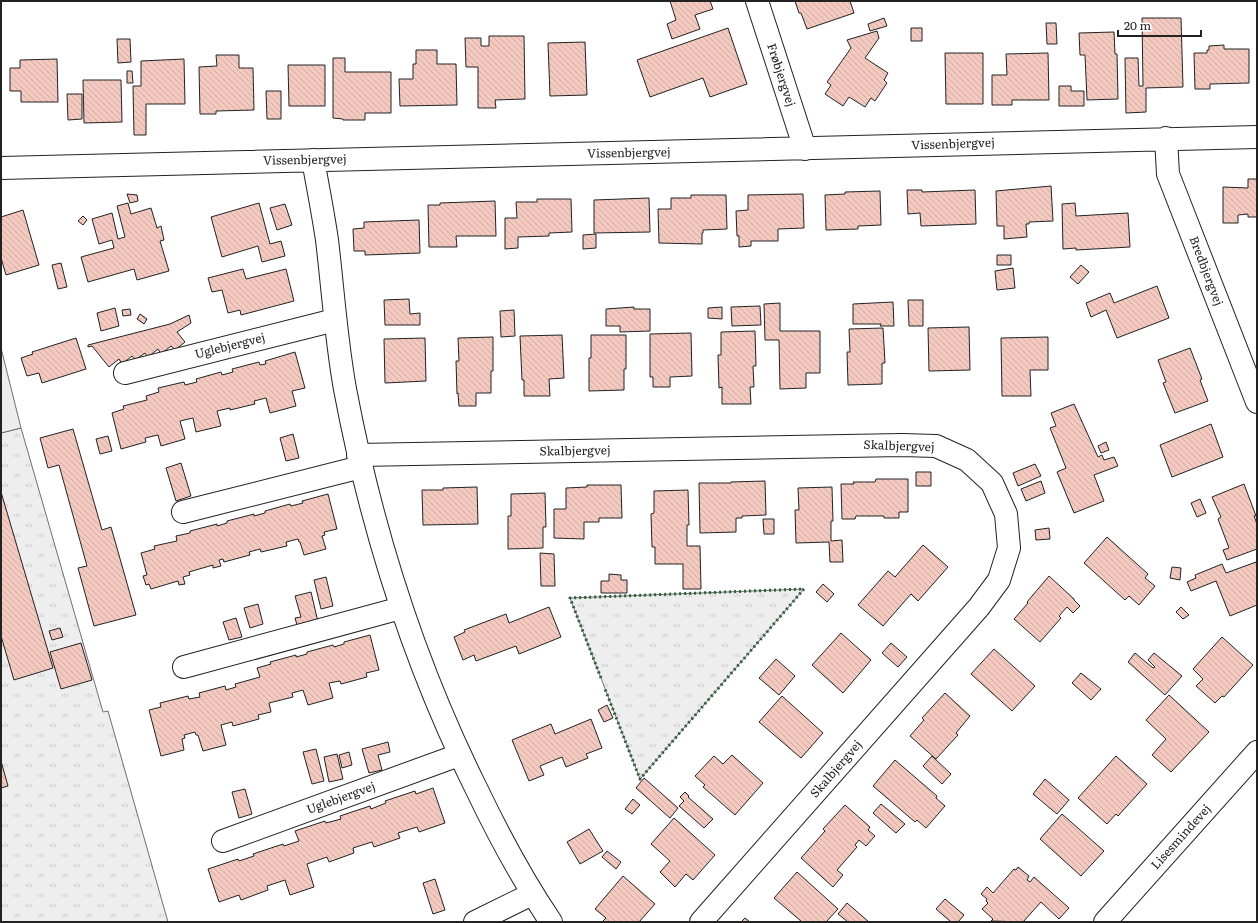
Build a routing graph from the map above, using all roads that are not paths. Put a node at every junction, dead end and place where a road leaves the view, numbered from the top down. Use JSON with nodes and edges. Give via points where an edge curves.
{"nodes":[{"id":1,"x":757,"y":1,"type":"edge"},
{"id":2,"x":1257,"y":137,"type":"edge"},
{"id":3,"x":1166,"y":138,"type":"junction"},
{"id":4,"x":805,"y":149,"type":"junction"},
{"id":5,"x":313,"y":160,"type":"junction"},
{"id":6,"x":1,"y":168,"type":"edge"},
{"id":7,"x":335,"y":320,"type":"junction"},
{"id":8,"x":125,"y":373,"type":"dead end"},
{"id":9,"x":1257,"y":402,"type":"edge"},
{"id":10,"x":360,"y":461,"type":"junction"},
{"id":11,"x":183,"y":512,"type":"dead end"},
{"id":12,"x":401,"y":608,"type":"junction"},
{"id":13,"x":184,"y":667,"type":"dead end"},
{"id":14,"x":1257,"y":752,"type":"edge"},
{"id":15,"x":459,"y":755,"type":"junction"},
{"id":16,"x":224,"y":841,"type":"dead end"},
{"id":17,"x":532,"y":894,"type":"junction"},
{"id":18,"x":475,"y":922,"type":"edge"},
{"id":19,"x":551,"y":922,"type":"edge"},
{"id":20,"x":701,"y":922,"type":"edge"},
{"id":21,"x":1105,"y":922,"type":"edge"}],
"edges":[{"from":1,"to":4,"type":"street","name":"Frøbjergvej"},
{"from":2,"to":3,"type":"street","name":"Vissenbjergvej"},
{"from":3,"to":4,"type":"street","name":"Vissenbjergvej"},
{"from":3,"to":9,"type":"street","name":"Bredbjergvej","via":[[1168,174]]},
{"from":4,"to":5,"type":"street","name":"Vissenbjergvej"},
{"from":5,"to":6,"type":"street","name":"Vissenbjergvej"},
{"from":5,"to":7,"type":"street","via":[[327,239]]},
{"from":7,"to":8,"type":"street","name":"Uglebjergvej"},
{"from":7,"to":10,"type":"street"},
{"from":10,"to":11,"type":"street"},
{"from":10,"to":12,"type":"street","via":[[379,538]]},
{"from":10,"to":20,"type":"street","name":"Skalbjergvej","via":[[902,444],[936,446],[967,460],[992,483],[1006,514],[1009,548],[999,580],[973,613]]},
{"from":12,"to":13,"type":"street"},
{"from":12,"to":15,"type":"street","via":[[428,682]]},
{"from":14,"to":21,"type":"street","name":"Lisesmindevej"},
{"from":15,"to":16,"type":"street","name":"Uglebjergvej"},
{"from":15,"to":17,"type":"street"},
{"from":17,"to":18,"type":"street"},
{"from":17,"to":19,"type":"street"}]}
